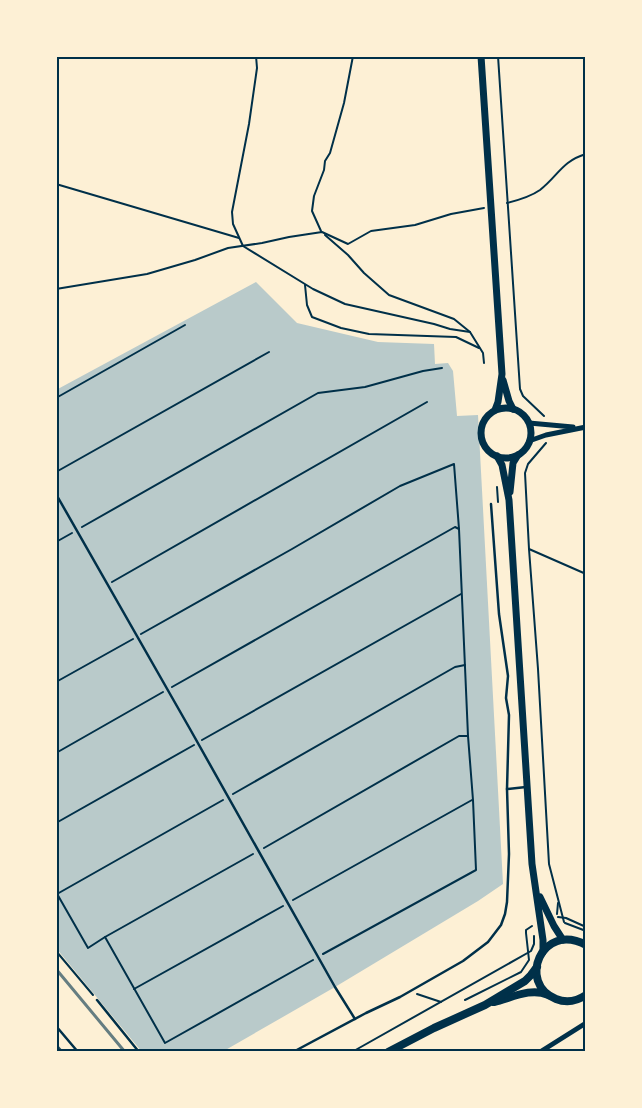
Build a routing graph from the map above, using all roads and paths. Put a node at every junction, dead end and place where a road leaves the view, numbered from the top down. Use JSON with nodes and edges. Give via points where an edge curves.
{"nodes":[{"id":1,"x":256,"y":56,"type":"edge"},
{"id":2,"x":353,"y":56,"type":"edge"},
{"id":3,"x":481,"y":56,"type":"edge"},
{"id":4,"x":498,"y":56,"type":"edge"},
{"id":5,"x":586,"y":154,"type":"edge"},
{"id":6,"x":56,"y":184,"type":"edge"},
{"id":7,"x":507,"y":203,"type":"junction"},
{"id":8,"x":491,"y":206,"type":"junction"},
{"id":9,"x":322,"y":232,"type":"junction"},
{"id":10,"x":239,"y":238,"type":"junction"},
{"id":11,"x":243,"y":246,"type":"junction"},
{"id":12,"x":305,"y":285,"type":"junction"},
{"id":13,"x":56,"y":290,"type":"edge"},
{"id":14,"x":185,"y":326,"type":"dead end"},
{"id":15,"x":470,"y":332,"type":"junction"},
{"id":16,"x":480,"y":348,"type":"junction"},
{"id":17,"x":270,"y":352,"type":"dead end"},
{"id":18,"x":484,"y":363,"type":"dead end"},
{"id":19,"x":442,"y":368,"type":"dead end"},
{"id":20,"x":502,"y":374,"type":"junction"},
{"id":21,"x":56,"y":398,"type":"edge"},
{"id":22,"x":427,"y":402,"type":"dead end"},
{"id":23,"x":513,"y":409,"type":"junction"},
{"id":24,"x":495,"y":410,"type":"junction"},
{"id":25,"x":529,"y":423,"type":"junction"},
{"id":26,"x":545,"y":425,"type":"junction"},
{"id":27,"x":586,"y":427,"type":"edge"},
{"id":28,"x":579,"y":428,"type":"junction"},
{"id":29,"x":546,"y":435,"type":"junction"},
{"id":30,"x":529,"y":441,"type":"junction"},
{"id":31,"x":518,"y":455,"type":"junction"},
{"id":32,"x":497,"y":456,"type":"junction"},
{"id":33,"x":56,"y":472,"type":"edge"},
{"id":34,"x":56,"y":494,"type":"edge"},
{"id":35,"x":510,"y":500,"type":"junction"},
{"id":36,"x":491,"y":504,"type":"dead end"},
{"id":37,"x":459,"y":529,"type":"junction"},
{"id":38,"x":77,"y":530,"type":"junction"},
{"id":39,"x":56,"y":542,"type":"edge"},
{"id":40,"x":529,"y":549,"type":"junction"},
{"id":41,"x":586,"y":574,"type":"edge"},
{"id":42,"x":108,"y":584,"type":"junction"},
{"id":43,"x":461,"y":594,"type":"junction"},
{"id":44,"x":138,"y":636,"type":"junction"},
{"id":45,"x":464,"y":665,"type":"junction"},
{"id":46,"x":56,"y":682,"type":"edge"},
{"id":47,"x":168,"y":689,"type":"junction"},
{"id":48,"x":468,"y":736,"type":"junction"},
{"id":49,"x":198,"y":743,"type":"junction"},
{"id":50,"x":56,"y":753,"type":"edge"},
{"id":51,"x":528,"y":787,"type":"junction"},
{"id":52,"x":507,"y":789,"type":"junction"},
{"id":53,"x":228,"y":797,"type":"junction"},
{"id":54,"x":473,"y":800,"type":"junction"},
{"id":55,"x":56,"y":823,"type":"edge"},
{"id":56,"x":258,"y":851,"type":"junction"},
{"id":57,"x":537,"y":890,"type":"junction"},
{"id":58,"x":57,"y":893,"type":"edge"},
{"id":59,"x":559,"y":901,"type":"junction"},
{"id":60,"x":288,"y":903,"type":"junction"},
{"id":61,"x":563,"y":918,"type":"junction"},
{"id":62,"x":541,"y":922,"type":"junction"},
{"id":63,"x":564,"y":922,"type":"dead end"},
{"id":64,"x":586,"y":927,"type":"edge"},
{"id":65,"x":105,"y":937,"type":"junction"},
{"id":66,"x":563,"y":940,"type":"junction"},
{"id":67,"x":586,"y":945,"type":"edge"},
{"id":68,"x":56,"y":951,"type":"edge"},
{"id":69,"x":528,"y":952,"type":"junction"},
{"id":70,"x":543,"y":952,"type":"junction"},
{"id":71,"x":318,"y":957,"type":"junction"},
{"id":72,"x":536,"y":967,"type":"junction"},
{"id":73,"x":134,"y":989,"type":"junction"},
{"id":74,"x":410,"y":992,"type":"junction"},
{"id":75,"x":548,"y":995,"type":"junction"},
{"id":76,"x":586,"y":995,"type":"edge"},
{"id":77,"x":97,"y":1000,"type":"joint"},
{"id":78,"x":465,"y":1000,"type":"dead end"},
{"id":79,"x":441,"y":1002,"type":"junction"},
{"id":80,"x":485,"y":1005,"type":"junction"},
{"id":81,"x":355,"y":1019,"type":"junction"},
{"id":82,"x":586,"y":1024,"type":"edge"},
{"id":83,"x":56,"y":1026,"type":"edge"},
{"id":84,"x":78,"y":1052,"type":"edge"},
{"id":85,"x":139,"y":1052,"type":"edge"},
{"id":86,"x":293,"y":1052,"type":"edge"},
{"id":87,"x":352,"y":1052,"type":"edge"},
{"id":88,"x":388,"y":1052,"type":"edge"},
{"id":89,"x":540,"y":1052,"type":"edge"}],
"edges":[{"from":1,"to":10,"type":"path","via":[[249,124],[232,212]]},
{"from":2,"to":9,"type":"path","via":[[344,103],[314,196],[312,212]]},
{"from":3,"to":8,"type":"street"},
{"from":4,"to":7,"type":"path"},
{"from":5,"to":7,"type":"path","via":[[569,160],[539,190]]},
{"from":6,"to":10,"type":"path"},
{"from":7,"to":26,"type":"path","via":[[520,389],[544,417]]},
{"from":8,"to":9,"type":"path","via":[[415,225],[371,231],[348,244]]},
{"from":8,"to":20,"type":"street"},
{"from":9,"to":11,"type":"path"},
{"from":9,"to":15,"type":"path","via":[[390,295],[454,319]]},
{"from":10,"to":11,"type":"path"},
{"from":11,"to":12,"type":"path"},
{"from":11,"to":13,"type":"path","via":[[147,274]]},
{"from":12,"to":15,"type":"path","via":[[345,304]]},
{"from":12,"to":16,"type":"path","via":[[312,317],[341,328],[368,334],[456,338]]},
{"from":14,"to":21,"type":"path"},
{"from":15,"to":16,"type":"path"},
{"from":16,"to":18,"type":"path"},
{"from":17,"to":33,"type":"path"},
{"from":19,"to":38,"type":"path","via":[[365,387],[318,393]]},
{"from":20,"to":23,"type":"street"},
{"from":20,"to":24,"type":"street"},
{"from":22,"to":42,"type":"path"},
{"from":23,"to":24,"type":"street"},
{"from":23,"to":25,"type":"street"},
{"from":24,"to":32,"type":"street","via":[[484,420],[481,431],[485,447]]},
{"from":25,"to":26,"type":"street"},
{"from":25,"to":30,"type":"street"},
{"from":26,"to":28,"type":"street"},
{"from":27,"to":28,"type":"street"},
{"from":28,"to":29,"type":"street"},
{"from":29,"to":30,"type":"street"},
{"from":29,"to":40,"type":"path","via":[[546,443],[528,464],[525,473]]},
{"from":30,"to":31,"type":"street"},
{"from":31,"to":32,"type":"street"},
{"from":31,"to":35,"type":"street","via":[[513,463]]},
{"from":32,"to":35,"type":"street"},
{"from":34,"to":38,"type":"lane"},
{"from":35,"to":51,"type":"street"},
{"from":36,"to":52,"type":"lane","via":[[499,614],[508,676]]},
{"from":37,"to":43,"type":"path"},
{"from":37,"to":44,"type":"path","via":[[454,464],[400,486]]},
{"from":37,"to":47,"type":"path","via":[[455,527]]},
{"from":38,"to":39,"type":"path"},
{"from":38,"to":42,"type":"lane"},
{"from":40,"to":41,"type":"path"},
{"from":40,"to":59,"type":"path","via":[[549,864]]},
{"from":42,"to":44,"type":"lane"},
{"from":43,"to":45,"type":"path"},
{"from":43,"to":49,"type":"path"},
{"from":44,"to":46,"type":"path"},
{"from":44,"to":47,"type":"lane"},
{"from":45,"to":48,"type":"path"},
{"from":45,"to":53,"type":"path","via":[[455,667]]},
{"from":47,"to":49,"type":"lane"},
{"from":47,"to":50,"type":"path"},
{"from":48,"to":54,"type":"path"},
{"from":48,"to":56,"type":"path","via":[[459,736]]},
{"from":49,"to":53,"type":"lane"},
{"from":49,"to":55,"type":"path"},
{"from":51,"to":52,"type":"lane"},
{"from":51,"to":57,"type":"street","via":[[532,864]]},
{"from":52,"to":74,"type":"lane","via":[[508,883],[501,925],[488,942],[463,961]]},
{"from":53,"to":56,"type":"lane"},
{"from":53,"to":58,"type":"path"},
{"from":54,"to":60,"type":"path"},
{"from":54,"to":71,"type":"path","via":[[476,870]]},
{"from":56,"to":60,"type":"lane"},
{"from":56,"to":65,"type":"path"},
{"from":57,"to":62,"type":"street"},
{"from":57,"to":66,"type":"street"},
{"from":58,"to":65,"type":"path","via":[[88,948]]},
{"from":59,"to":61,"type":"path"},
{"from":59,"to":61,"type":"path","via":[[557,917]]},
{"from":60,"to":71,"type":"lane"},
{"from":60,"to":73,"type":"path"},
{"from":61,"to":63,"type":"path"},
{"from":61,"to":64,"type":"path"},
{"from":62,"to":69,"type":"path","via":[[526,930]]},
{"from":62,"to":70,"type":"street"},
{"from":65,"to":73,"type":"path"},
{"from":66,"to":67,"type":"main road"},
{"from":66,"to":70,"type":"main road"},
{"from":68,"to":77,"type":"path"},
{"from":69,"to":78,"type":"path","via":[[529,960],[521,972]]},
{"from":69,"to":79,"type":"path"},
{"from":70,"to":72,"type":"main road"},
{"from":71,"to":73,"type":"path","via":[[165,1043]]},
{"from":71,"to":81,"type":"lane"},
{"from":72,"to":75,"type":"main road","via":[[538,980]]},
{"from":72,"to":80,"type":"main road","via":[[524,981]]},
{"from":74,"to":79,"type":"path"},
{"from":74,"to":81,"type":"lane"},
{"from":75,"to":76,"type":"main road","via":[[565,1001]]},
{"from":75,"to":80,"type":"main road","via":[[531,992]]},
{"from":77,"to":85,"type":"lane"},
{"from":79,"to":87,"type":"path"},
{"from":80,"to":88,"type":"main road"},
{"from":81,"to":86,"type":"lane"},
{"from":82,"to":89,"type":"street"},
{"from":83,"to":84,"type":"lane"}]}
